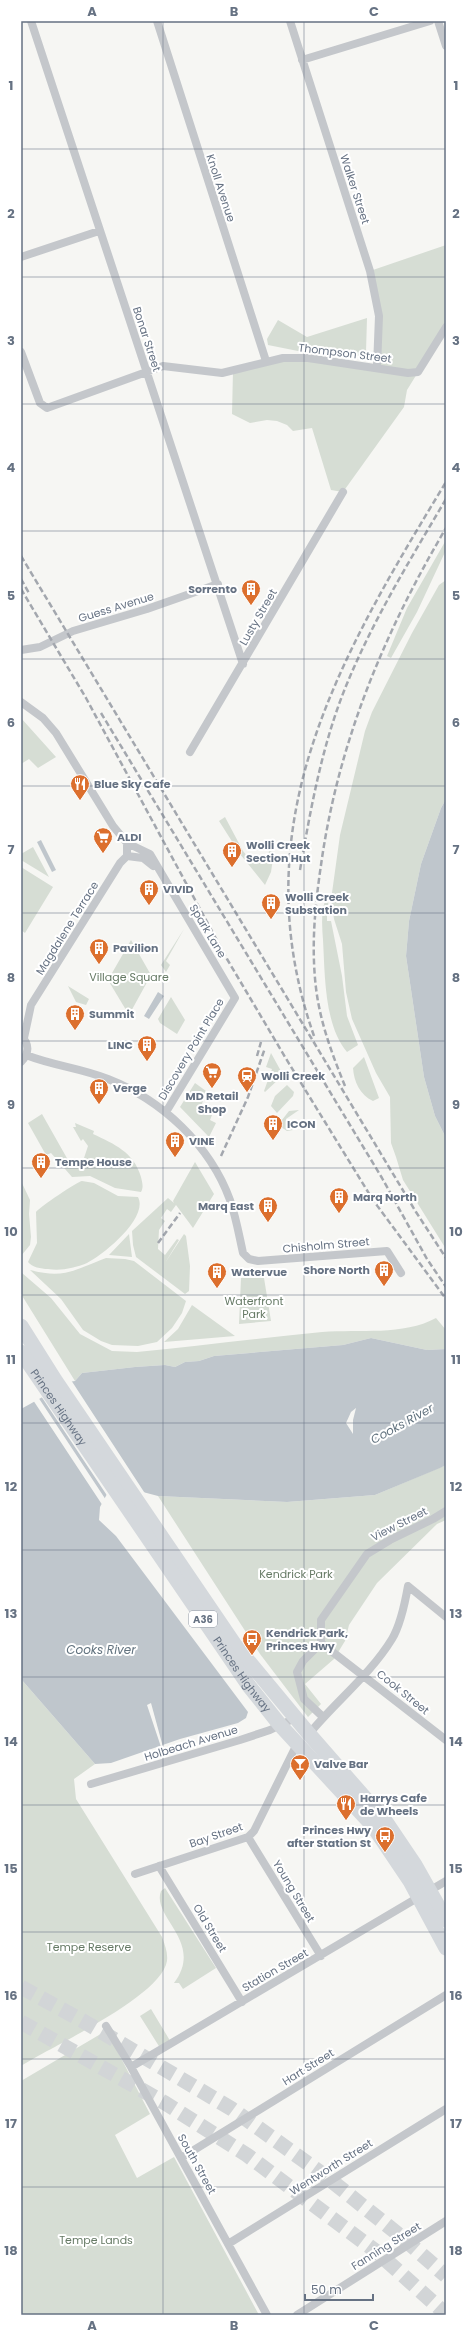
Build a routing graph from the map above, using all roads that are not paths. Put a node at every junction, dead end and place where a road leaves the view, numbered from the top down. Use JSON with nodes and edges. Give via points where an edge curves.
{"nodes":[{"id":1,"x":158,"y":21,"type":"edge"},
{"id":2,"x":290,"y":21,"type":"edge"},
{"id":3,"x":430,"y":21,"type":"edge"},
{"id":4,"x":438,"y":21,"type":"edge"},
{"id":5,"x":33,"y":22,"type":"edge"},
{"id":6,"x":446,"y":46,"type":"edge"},
{"id":7,"x":302,"y":60,"type":"junction"},
{"id":8,"x":99,"y":231,"type":"junction"},
{"id":9,"x":21,"y":257,"type":"edge"},
{"id":10,"x":446,"y":327,"type":"edge"},
{"id":11,"x":21,"y":352,"type":"edge"},
{"id":12,"x":266,"y":361,"type":"junction"},
{"id":13,"x":377,"y":367,"type":"junction"},
{"id":14,"x":146,"y":373,"type":"junction"},
{"id":15,"x":343,"y":492,"type":"dead end"},
{"id":16,"x":218,"y":584,"type":"junction"},
{"id":17,"x":21,"y":650,"type":"edge"},
{"id":18,"x":243,"y":664,"type":"junction"},
{"id":19,"x":21,"y":702,"type":"edge"},
{"id":20,"x":190,"y":752,"type":"dead end"},
{"id":21,"x":127,"y":843,"type":"junction"},
{"id":22,"x":127,"y":856,"type":"junction"},
{"id":23,"x":162,"y":875,"type":"junction"},
{"id":24,"x":235,"y":998,"type":"joint"},
{"id":25,"x":22,"y":1037,"type":"edge"},
{"id":26,"x":26,"y":1055,"type":"junction"},
{"id":27,"x":21,"y":1062,"type":"edge"},
{"id":28,"x":166,"y":1112,"type":"junction"},
{"id":29,"x":401,"y":1273,"type":"dead end"},
{"id":30,"x":21,"y":1326,"type":"edge"},
{"id":31,"x":21,"y":1352,"type":"edge"},
{"id":32,"x":50,"y":1383,"type":"junction"},
{"id":33,"x":134,"y":1506,"type":"junction"},
{"id":34,"x":446,"y":1510,"type":"edge"},
{"id":35,"x":446,"y":1616,"type":"edge"},
{"id":36,"x":321,"y":1643,"type":"junction"},
{"id":37,"x":364,"y":1675,"type":"junction"},
{"id":38,"x":323,"y":1717,"type":"junction"},
{"id":39,"x":295,"y":1718,"type":"junction"},
{"id":40,"x":280,"y":1725,"type":"junction"},
{"id":41,"x":303,"y":1738,"type":"junction"},
{"id":42,"x":446,"y":1740,"type":"edge"},
{"id":43,"x":91,"y":1784,"type":"dead end"},
{"id":44,"x":248,"y":1837,"type":"junction"},
{"id":45,"x":159,"y":1866,"type":"junction"},
{"id":46,"x":134,"y":1874,"type":"dead end"},
{"id":47,"x":446,"y":1881,"type":"edge"},
{"id":48,"x":425,"y":1894,"type":"junction"},
{"id":49,"x":446,"y":1920,"type":"edge"},
{"id":50,"x":446,"y":1948,"type":"edge"},
{"id":51,"x":320,"y":1956,"type":"junction"},
{"id":52,"x":446,"y":1995,"type":"edge"},
{"id":53,"x":242,"y":2002,"type":"junction"},
{"id":54,"x":106,"y":2026,"type":"dead end"},
{"id":55,"x":132,"y":2067,"type":"junction"},
{"id":56,"x":446,"y":2108,"type":"edge"},
{"id":57,"x":181,"y":2158,"type":"junction"},
{"id":58,"x":446,"y":2221,"type":"edge"},
{"id":59,"x":228,"y":2244,"type":"junction"},
{"id":60,"x":267,"y":2315,"type":"edge"},
{"id":61,"x":297,"y":2315,"type":"edge"}],
"edges":[{"from":1,"to":12,"type":"street","name":"Knoll Avenue"},
{"from":2,"to":7,"type":"street","name":"Walker Street"},
{"from":3,"to":7,"type":"street"},
{"from":4,"to":6,"type":"street"},
{"from":5,"to":8,"type":"street","name":"Bonar Street"},
{"from":7,"to":13,"type":"street","name":"Walker Street","via":[[370,271],[379,316]]},
{"from":8,"to":9,"type":"street"},
{"from":8,"to":14,"type":"street","name":"Bonar Street"},
{"from":10,"to":13,"type":"street","name":"Thompson Street","via":[[418,372],[408,373]]},
{"from":11,"to":14,"type":"street","name":"Thompson Street","via":[[40,403],[45,408]]},
{"from":12,"to":13,"type":"street","name":"Thompson Street","via":[[308,358]]},
{"from":12,"to":14,"type":"street","name":"Thompson Street","via":[[222,373],[163,366]]},
{"from":14,"to":16,"type":"street","name":"Bonar Street"},
{"from":15,"to":18,"type":"street","name":"Lusty Street"},
{"from":16,"to":17,"type":"street","name":"Guess Avenue","via":[[73,631],[40,647]]},
{"from":16,"to":18,"type":"street","name":"Bonar Street"},
{"from":18,"to":20,"type":"street","name":"Lusty Street"},
{"from":19,"to":21,"type":"street","via":[[43,718],[56,733],[113,826]]},
{"from":21,"to":22,"type":"street"},
{"from":21,"to":23,"type":"street","name":"Spark Lane","via":[[150,854]]},
{"from":22,"to":23,"type":"street","name":"Spark Lane","via":[[147,859]]},
{"from":22,"to":25,"type":"street","name":"Magdalene Terrace","via":[[120,863],[31,1005]]},
{"from":23,"to":24,"type":"street","name":"Spark Lane"},
{"from":24,"to":28,"type":"street","name":"Discovery Point Place"},
{"from":25,"to":26,"type":"street","name":"Magdalene Terrace","via":[[27,1046]]},
{"from":26,"to":27,"type":"street"},
{"from":26,"to":28,"type":"street","via":[[117,1082],[139,1093]]},
{"from":28,"to":29,"type":"street","name":"Chisholm Street","via":[[197,1144],[224,1185],[234,1213],[243,1253],[249,1259],[258,1261],[387,1251]]},
{"from":30,"to":32,"type":"highway","name":"Princes Highway","number":"A36"},
{"from":31,"to":32,"type":"highway","name":"Princes Highway","number":"A36"},
{"from":32,"to":33,"type":"highway","name":"Princes Highway","number":"A36"},
{"from":33,"to":39,"type":"highway","name":"Princes Highway","number":"A36","via":[[235,1645]]},
{"from":33,"to":40,"type":"highway","name":"Princes Highway","number":"A36","via":[[249,1686]]},
{"from":34,"to":36,"type":"street","name":"View Street","via":[[367,1554],[321,1620]]},
{"from":35,"to":37,"type":"street","name":"Bay Street","via":[[408,1586],[392,1638]]},
{"from":36,"to":37,"type":"street"},
{"from":36,"to":38,"type":"street","via":[[303,1661],[297,1672],[304,1699]]},
{"from":37,"to":38,"type":"street","name":"Bay Street"},
{"from":37,"to":42,"type":"street","name":"Cook Street"},
{"from":38,"to":41,"type":"street","name":"Bay Street"},
{"from":39,"to":40,"type":"street","name":"Holbeach Avenue"},
{"from":39,"to":41,"type":"highway","name":"Princes Highway","number":"A36"},
{"from":40,"to":41,"type":"highway","name":"Princes Highway","number":"A36"},
{"from":40,"to":43,"type":"street","name":"Holbeach Avenue","via":[[240,1740]]},
{"from":41,"to":44,"type":"street","name":"Bay Street","via":[[254,1831]]},
{"from":41,"to":48,"type":"highway","name":"Princes Highway","number":"A36"},
{"from":44,"to":45,"type":"street","name":"Bay Street"},
{"from":44,"to":51,"type":"street","name":"Young Street"},
{"from":45,"to":46,"type":"street","name":"Bay Street"},
{"from":45,"to":53,"type":"street","name":"Old Street"},
{"from":47,"to":48,"type":"street","name":"Station Street"},
{"from":48,"to":49,"type":"highway","name":"Princes Highway","number":"A36"},
{"from":48,"to":50,"type":"highway","name":"Princes Highway","number":"A36"},
{"from":48,"to":51,"type":"street","name":"Station Street"},
{"from":51,"to":53,"type":"street","name":"Station Street"},
{"from":52,"to":57,"type":"street","name":"Hart Street"},
{"from":53,"to":55,"type":"street","name":"Station Street"},
{"from":54,"to":55,"type":"street","name":"South Street"},
{"from":55,"to":57,"type":"street","name":"South Street"},
{"from":56,"to":59,"type":"street","name":"Wentworth Street"},
{"from":57,"to":59,"type":"street","name":"South Street"},
{"from":58,"to":61,"type":"street","name":"Fanning Street"},
{"from":59,"to":60,"type":"street","name":"South Street"}]}
